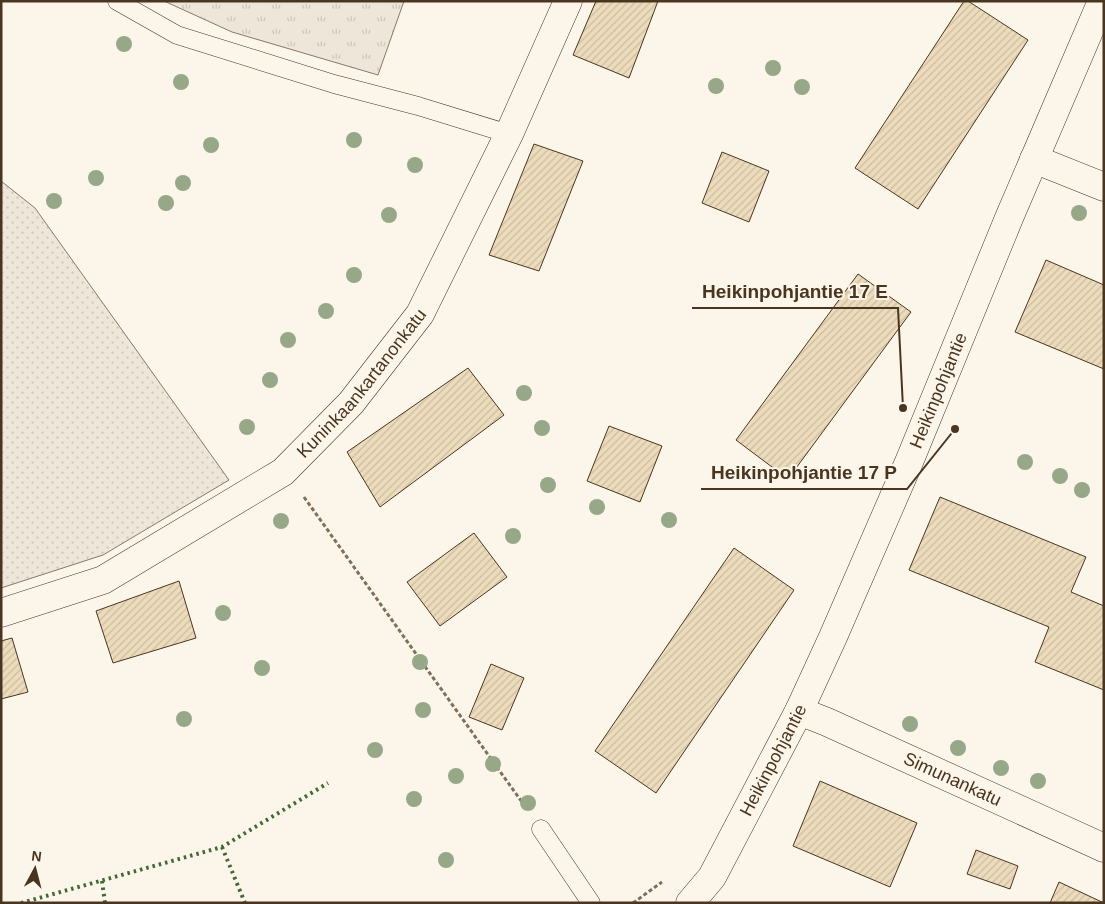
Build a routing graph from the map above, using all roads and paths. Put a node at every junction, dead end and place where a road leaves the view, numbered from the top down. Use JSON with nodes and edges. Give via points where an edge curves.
{"nodes":[{"id":1,"x":117,"y":1,"type":"edge"},
{"id":2,"x":568,"y":1,"type":"edge"},
{"id":3,"x":1102,"y":1,"type":"edge"},
{"id":4,"x":509,"y":134,"type":"junction"},
{"id":5,"x":1034,"y":159,"type":"junction"},
{"id":6,"x":1104,"y":187,"type":"edge"},
{"id":7,"x":283,"y":472,"type":"junction"},
{"id":8,"x":1,"y":613,"type":"edge"},
{"id":9,"x":799,"y":711,"type":"junction"},
{"id":10,"x":541,"y":829,"type":"joint"},
{"id":11,"x":1104,"y":848,"type":"edge"},
{"id":12,"x":591,"y":903,"type":"edge"},
{"id":13,"x":690,"y":903,"type":"edge"}],
"edges":[{"from":1,"to":4,"type":"lane","via":[[177,35]]},
{"from":2,"to":4,"type":"street","name":"Kuninkaankartanonkatu"},
{"from":3,"to":5,"type":"street","name":"Heikinpohjantie"},
{"from":4,"to":7,"type":"street","name":"Kuninkaankartanonkatu","via":[[420,314],[351,403]]},
{"from":5,"to":6,"type":"street"},
{"from":5,"to":9,"type":"street","name":"Heikinpohjantie","via":[[909,462]]},
{"from":7,"to":8,"type":"street","name":"Kuninkaankartanonkatu","via":[[103,580]]},
{"from":7,"to":10,"type":"path"},
{"from":9,"to":11,"type":"street","name":"Simunankatu"},
{"from":9,"to":13,"type":"street","name":"Heikinpohjantie","via":[[712,877]]},
{"from":10,"to":12,"type":"lane"}]}
